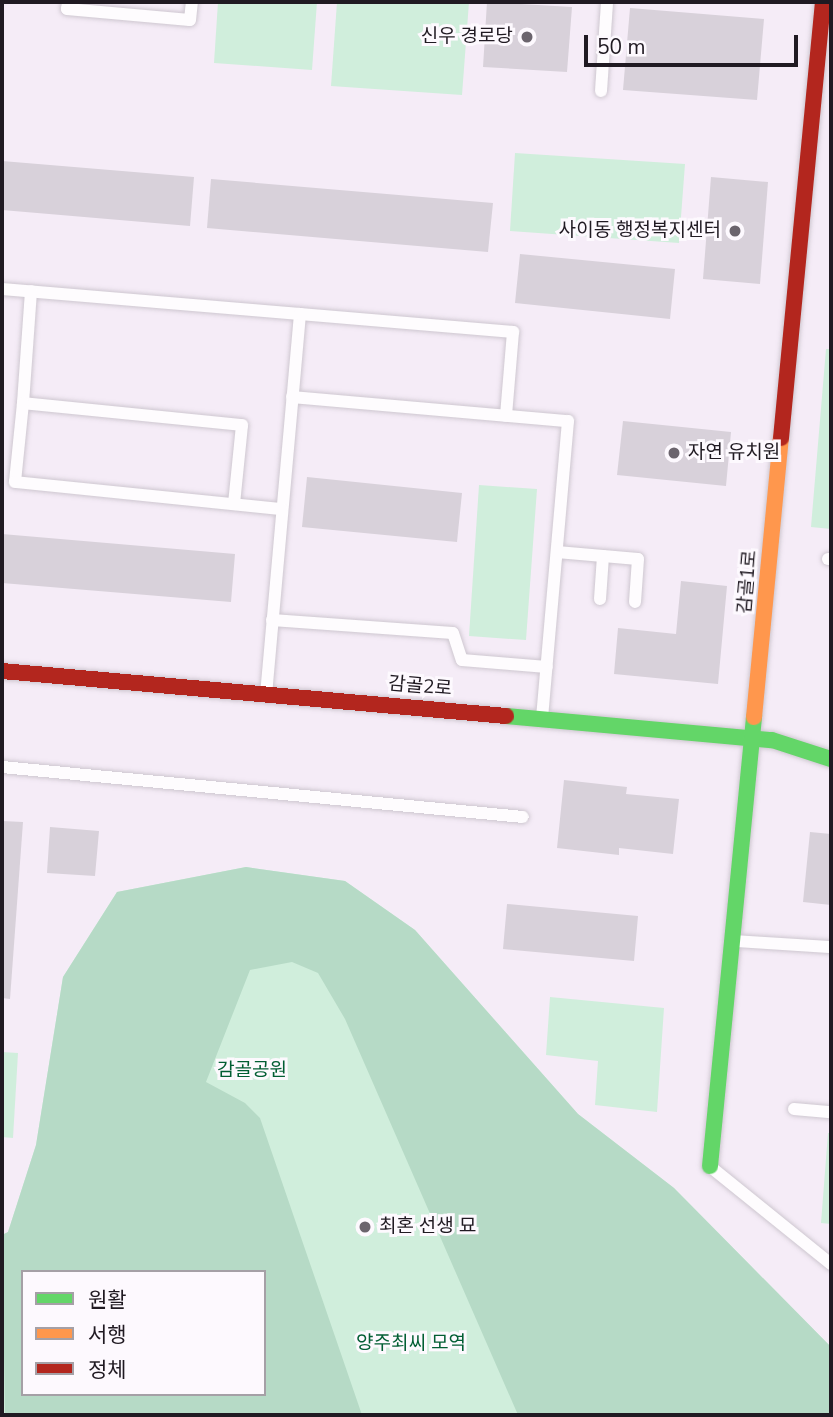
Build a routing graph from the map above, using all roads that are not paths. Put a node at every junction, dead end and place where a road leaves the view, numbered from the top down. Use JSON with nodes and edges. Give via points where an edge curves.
{"nodes":[{"id":1,"x":68,"y":2,"type":"edge"},
{"id":2,"x":192,"y":2,"type":"edge"},
{"id":3,"x":607,"y":2,"type":"edge"},
{"id":4,"x":823,"y":2,"type":"edge"},
{"id":5,"x":601,"y":91,"type":"dead end"},
{"id":6,"x":2,"y":289,"type":"edge"},
{"id":7,"x":31,"y":291,"type":"junction"},
{"id":8,"x":300,"y":314,"type":"junction"},
{"id":9,"x":292,"y":397,"type":"junction"},
{"id":10,"x":23,"y":403,"type":"junction"},
{"id":11,"x":506,"y":416,"type":"junction"},
{"id":12,"x":234,"y":504,"type":"junction"},
{"id":13,"x":282,"y":509,"type":"junction"},
{"id":14,"x":557,"y":552,"type":"junction"},
{"id":15,"x":603,"y":556,"type":"junction"},
{"id":16,"x":600,"y":599,"type":"dead end"},
{"id":17,"x":635,"y":602,"type":"dead end"},
{"id":18,"x":272,"y":620,"type":"junction"},
{"id":19,"x":547,"y":667,"type":"junction"},
{"id":20,"x":2,"y":671,"type":"edge"},
{"id":21,"x":265,"y":694,"type":"junction"},
{"id":22,"x":542,"y":719,"type":"junction"},
{"id":23,"x":754,"y":738,"type":"junction"},
{"id":24,"x":831,"y":758,"type":"edge"},
{"id":25,"x":2,"y":767,"type":"edge"},
{"id":26,"x":523,"y":817,"type":"dead end"},
{"id":27,"x":735,"y":941,"type":"junction"},
{"id":28,"x":831,"y":947,"type":"edge"},
{"id":29,"x":794,"y":1109,"type":"dead end"},
{"id":30,"x":831,"y":1112,"type":"edge"},
{"id":31,"x":710,"y":1166,"type":"joint"},
{"id":32,"x":831,"y":1264,"type":"edge"}],
"edges":[{"from":1,"to":2,"type":"lane","via":[[68,9],[190,20]]},
{"from":3,"to":5,"type":"lane"},
{"from":4,"to":23,"type":"street","name":"감골1로","via":[[813,167]]},
{"from":6,"to":7,"type":"lane"},
{"from":7,"to":8,"type":"lane"},
{"from":7,"to":10,"type":"lane"},
{"from":8,"to":9,"type":"lane"},
{"from":8,"to":11,"type":"lane","via":[[513,332]]},
{"from":9,"to":11,"type":"lane"},
{"from":9,"to":13,"type":"lane"},
{"from":10,"to":12,"type":"lane","via":[[15,482]]},
{"from":10,"to":12,"type":"lane","via":[[242,425]]},
{"from":11,"to":14,"type":"lane","via":[[568,421]]},
{"from":12,"to":13,"type":"lane"},
{"from":13,"to":18,"type":"lane"},
{"from":14,"to":15,"type":"lane"},
{"from":14,"to":19,"type":"lane"},
{"from":15,"to":16,"type":"lane"},
{"from":15,"to":17,"type":"lane","via":[[638,559]]},
{"from":18,"to":19,"type":"lane","via":[[453,634],[462,660]]},
{"from":18,"to":21,"type":"lane"},
{"from":19,"to":22,"type":"lane"},
{"from":20,"to":21,"type":"street","name":"감골2로"},
{"from":21,"to":22,"type":"street","name":"감골2로"},
{"from":22,"to":23,"type":"street","name":"감골2로"},
{"from":23,"to":24,"type":"street","name":"감골2로"},
{"from":23,"to":27,"type":"street","name":"감골1로"},
{"from":25,"to":26,"type":"lane"},
{"from":27,"to":28,"type":"lane"},
{"from":27,"to":31,"type":"street","name":"감골1로"},
{"from":29,"to":30,"type":"lane"},
{"from":31,"to":32,"type":"lane"}]}
